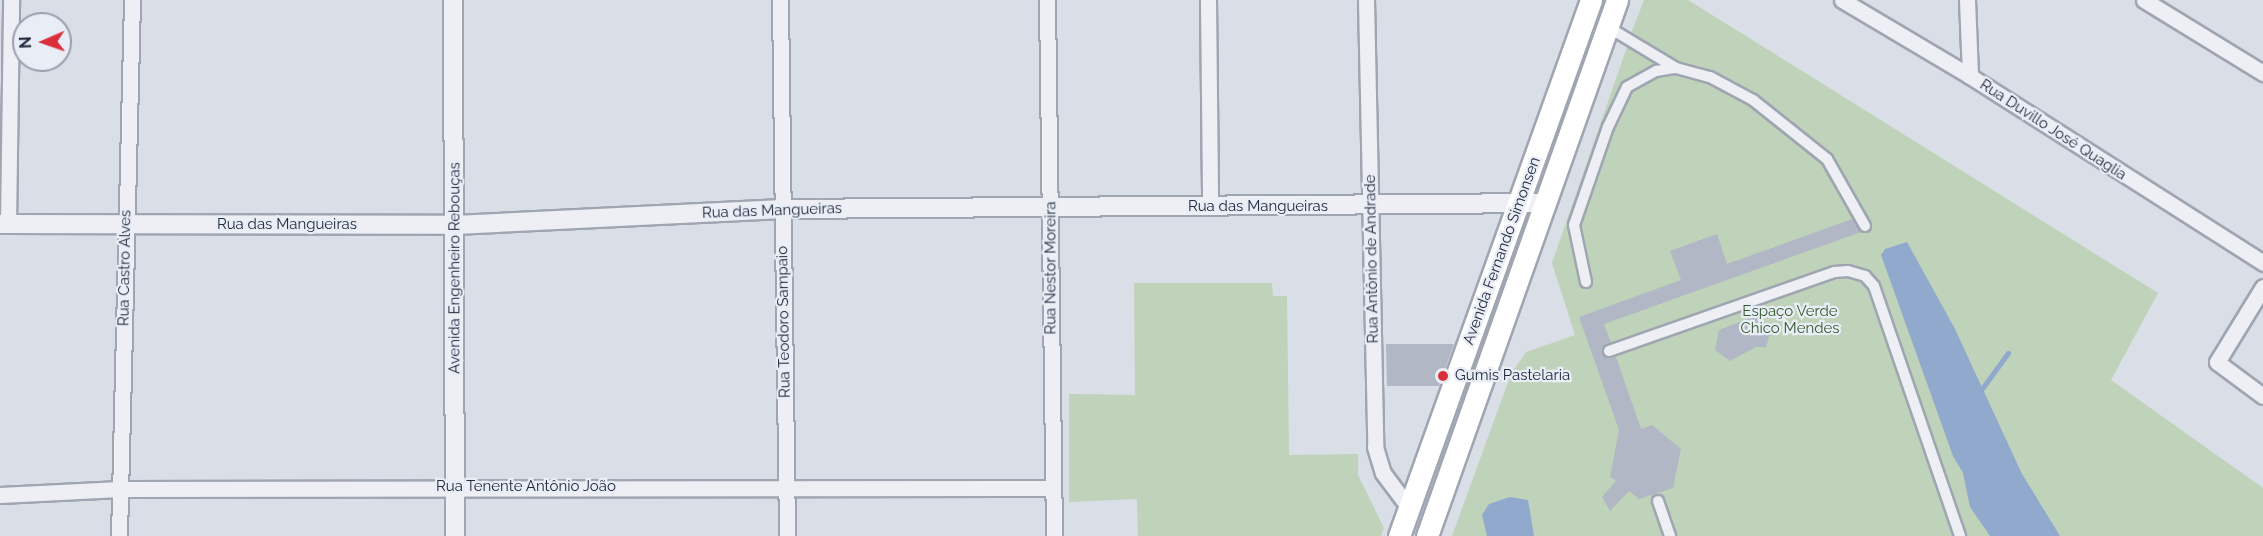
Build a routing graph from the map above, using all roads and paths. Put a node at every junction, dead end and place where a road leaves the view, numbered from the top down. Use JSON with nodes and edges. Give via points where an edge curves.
{"nodes":[{"id":1,"x":11,"y":0,"type":"edge"},
{"id":2,"x":132,"y":0,"type":"edge"},
{"id":3,"x":453,"y":0,"type":"edge"},
{"id":4,"x":780,"y":0,"type":"edge"},
{"id":5,"x":1047,"y":0,"type":"edge"},
{"id":6,"x":1208,"y":0,"type":"edge"},
{"id":7,"x":1366,"y":0,"type":"edge"},
{"id":8,"x":1592,"y":0,"type":"edge"},
{"id":9,"x":1617,"y":0,"type":"edge"},
{"id":10,"x":1842,"y":0,"type":"edge"},
{"id":11,"x":1967,"y":0,"type":"edge"},
{"id":12,"x":2144,"y":0,"type":"edge"},
{"id":13,"x":1608,"y":27,"type":"junction"},
{"id":14,"x":1676,"y":68,"type":"junction"},
{"id":15,"x":2263,"y":73,"type":"edge"},
{"id":16,"x":1970,"y":76,"type":"junction"},
{"id":17,"x":1545,"y":203,"type":"junction"},
{"id":18,"x":1519,"y":204,"type":"junction"},
{"id":19,"x":1210,"y":207,"type":"junction"},
{"id":20,"x":1371,"y":207,"type":"junction"},
{"id":21,"x":783,"y":209,"type":"junction"},
{"id":22,"x":1051,"y":209,"type":"junction"},
{"id":23,"x":4,"y":224,"type":"edge"},
{"id":24,"x":125,"y":225,"type":"junction"},
{"id":25,"x":455,"y":225,"type":"junction"},
{"id":26,"x":1866,"y":226,"type":"dead end"},
{"id":27,"x":2263,"y":263,"type":"edge"},
{"id":28,"x":1586,"y":282,"type":"dead end"},
{"id":29,"x":2263,"y":287,"type":"edge"},
{"id":30,"x":1609,"y":351,"type":"dead end"},
{"id":31,"x":2263,"y":396,"type":"edge"},
{"id":32,"x":786,"y":485,"type":"junction"},
{"id":33,"x":456,"y":488,"type":"junction"},
{"id":34,"x":1052,"y":488,"type":"junction"},
{"id":35,"x":120,"y":489,"type":"junction"},
{"id":36,"x":0,"y":495,"type":"edge"},
{"id":37,"x":1658,"y":501,"type":"dead end"},
{"id":38,"x":1410,"y":509,"type":"junction"},
{"id":39,"x":119,"y":536,"type":"edge"},
{"id":40,"x":455,"y":536,"type":"edge"},
{"id":41,"x":787,"y":536,"type":"edge"},
{"id":42,"x":1054,"y":536,"type":"edge"},
{"id":43,"x":1400,"y":536,"type":"edge"},
{"id":44,"x":1426,"y":536,"type":"edge"},
{"id":45,"x":1670,"y":536,"type":"edge"},
{"id":46,"x":1960,"y":536,"type":"edge"}],
"edges":[{"from":1,"to":23,"type":"street"},
{"from":2,"to":24,"type":"street","name":"Rua Castro Alves"},
{"from":3,"to":25,"type":"street","name":"Avenida Engenheiro Rebouças"},
{"from":4,"to":21,"type":"street","name":"Rua Teodoro Sampaio"},
{"from":5,"to":22,"type":"street","name":"Rua Nestor Moreira"},
{"from":6,"to":19,"type":"street"},
{"from":7,"to":20,"type":"street","name":"Rua Antônio de Andrade"},
{"from":8,"to":18,"type":"main road","name":"Avenida Fernando Simonsen"},
{"from":9,"to":13,"type":"main road","name":"Avenida Fernando Simonsen"},
{"from":10,"to":16,"type":"street","name":"Rua Duvillo José Quaglia"},
{"from":11,"to":16,"type":"street"},
{"from":12,"to":15,"type":"street"},
{"from":13,"to":14,"type":"street"},
{"from":13,"to":17,"type":"main road","name":"Avenida Fernando Simonsen"},
{"from":14,"to":26,"type":"street","via":[[1710,77],[1753,100],[1827,159]]},
{"from":14,"to":28,"type":"street","via":[[1656,71],[1627,87],[1608,127],[1574,225]]},
{"from":16,"to":27,"type":"street","name":"Rua Duvillo José Quaglia"},
{"from":17,"to":18,"type":"street","name":"Rua das Mangueiras"},
{"from":17,"to":44,"type":"main road","name":"Avenida Fernando Simonsen"},
{"from":18,"to":20,"type":"street","name":"Rua das Mangueiras"},
{"from":18,"to":38,"type":"main road","name":"Avenida Fernando Simonsen"},
{"from":19,"to":20,"type":"street","name":"Rua das Mangueiras"},
{"from":19,"to":22,"type":"street","name":"Rua das Mangueiras"},
{"from":20,"to":38,"type":"street","name":"Rua Antônio de Andrade","via":[[1375,447],[1383,472]]},
{"from":21,"to":22,"type":"street","name":"Rua das Mangueiras"},
{"from":21,"to":25,"type":"street","name":"Rua das Mangueiras"},
{"from":21,"to":32,"type":"street","name":"Rua Teodoro Sampaio"},
{"from":22,"to":34,"type":"street","name":"Rua Nestor Moreira"},
{"from":23,"to":24,"type":"street","name":"Rua das Mangueiras"},
{"from":24,"to":25,"type":"street","name":"Rua das Mangueiras"},
{"from":24,"to":35,"type":"street","name":"Rua Castro Alves"},
{"from":25,"to":33,"type":"street","name":"Avenida Engenheiro Rebouças"},
{"from":29,"to":31,"type":"street","via":[[2217,362]]},
{"from":30,"to":46,"type":"street","via":[[1834,272],[1865,276],[1874,286]]},
{"from":32,"to":33,"type":"street","name":"Rua Tenente Antônio João"},
{"from":32,"to":34,"type":"street","name":"Rua Tenente Antônio João"},
{"from":32,"to":41,"type":"street","name":"Rua Teodoro Sampaio"},
{"from":33,"to":35,"type":"street","name":"Rua Tenente Antônio João"},
{"from":33,"to":40,"type":"street","name":"Avenida Engenheiro Rebouças"},
{"from":34,"to":42,"type":"street","name":"Rua Nestor Moreira"},
{"from":35,"to":36,"type":"street","name":"Rua Tenente Antônio João"},
{"from":35,"to":39,"type":"street","name":"Rua Castro Alves"},
{"from":37,"to":45,"type":"street"},
{"from":38,"to":43,"type":"main road","name":"Avenida Fernando Simonsen"}]}
